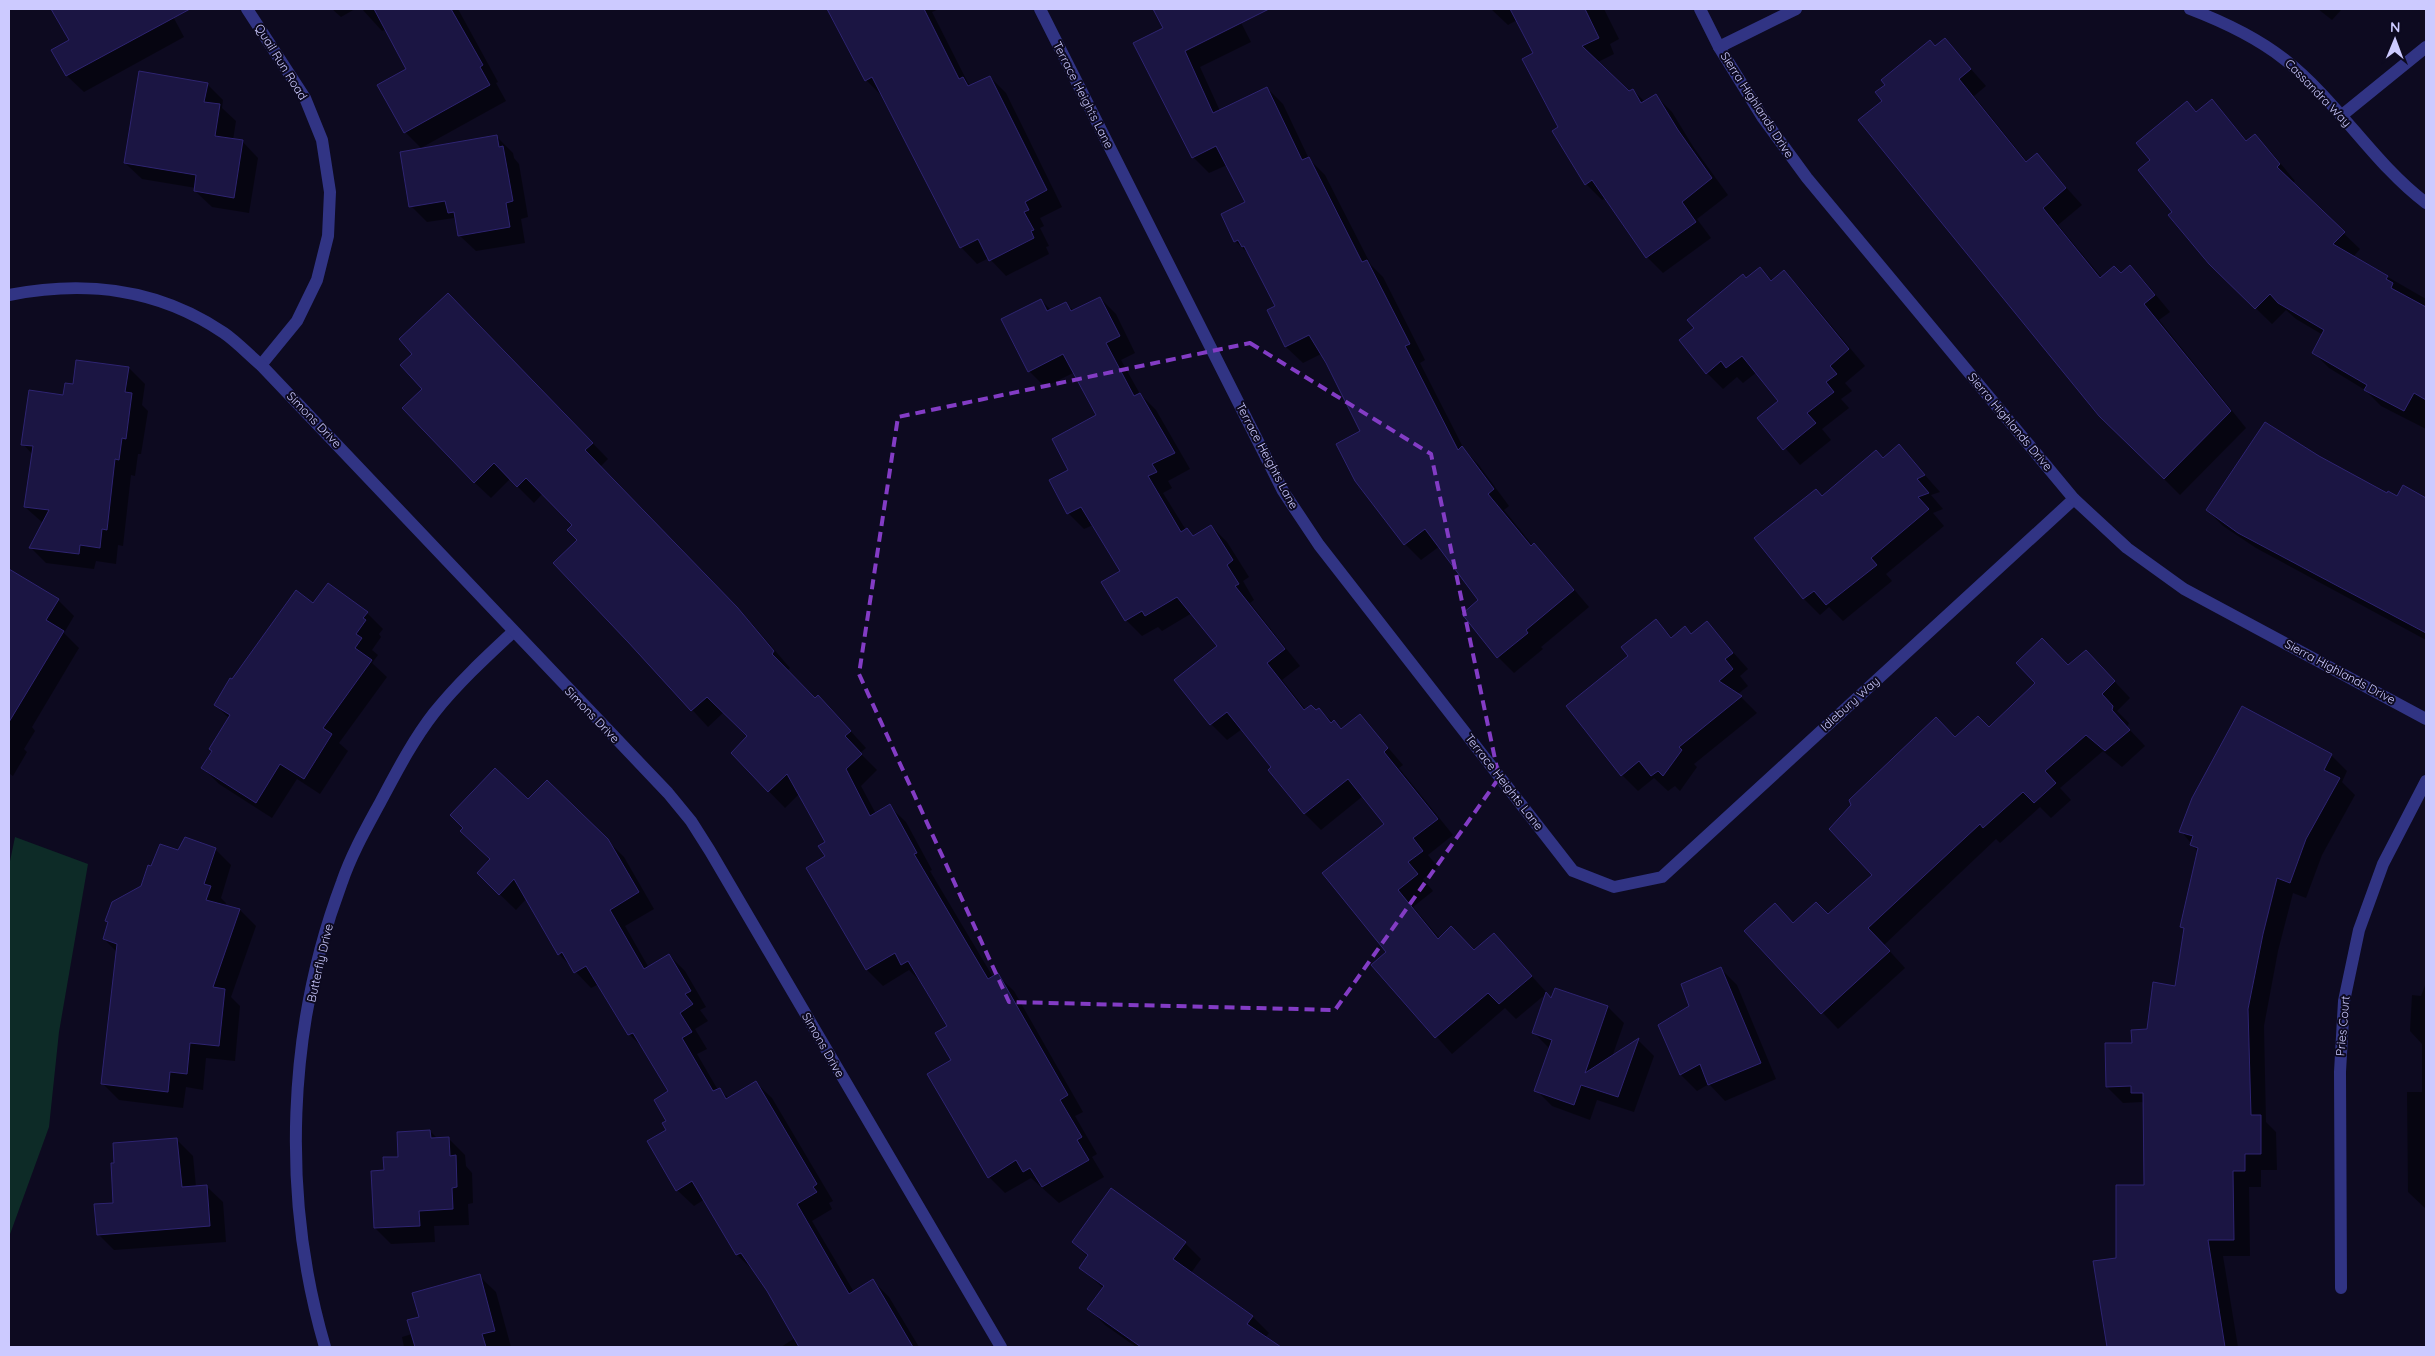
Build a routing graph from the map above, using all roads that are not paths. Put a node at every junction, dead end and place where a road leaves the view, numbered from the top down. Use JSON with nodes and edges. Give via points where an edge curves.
{"nodes":[{"id":1,"x":248,"y":9,"type":"edge"},
{"id":2,"x":1040,"y":9,"type":"edge"},
{"id":3,"x":1700,"y":9,"type":"edge"},
{"id":4,"x":1796,"y":9,"type":"edge"},
{"id":5,"x":2190,"y":9,"type":"edge"},
{"id":6,"x":2426,"y":46,"type":"edge"},
{"id":7,"x":1719,"y":47,"type":"junction"},
{"id":8,"x":2341,"y":116,"type":"junction"},
{"id":9,"x":2426,"y":203,"type":"edge"},
{"id":10,"x":9,"y":295,"type":"edge"},
{"id":11,"x":261,"y":365,"type":"junction"},
{"id":12,"x":2074,"y":499,"type":"junction"},
{"id":13,"x":512,"y":632,"type":"junction"},
{"id":14,"x":2426,"y":718,"type":"edge"},
{"id":15,"x":2426,"y":781,"type":"edge"},
{"id":16,"x":1614,"y":887,"type":"joint"},
{"id":17,"x":2341,"y":1288,"type":"dead end"},
{"id":18,"x":325,"y":1347,"type":"edge"},
{"id":19,"x":1001,"y":1347,"type":"edge"}],
"edges":[{"from":1,"to":11,"type":"street","name":"Quail Run Road","via":[[305,98],[322,140],[330,192],[328,236],[317,280],[297,321]]},
{"from":2,"to":16,"type":"street","name":"Terrace Heights Lane","via":[[1283,491],[1319,545],[1573,871]]},
{"from":3,"to":7,"type":"street","name":"Sierra Highlands Drive"},
{"from":4,"to":7,"type":"street"},
{"from":5,"to":8,"type":"street","name":"Cassandra Way","via":[[2242,31],[2264,45],[2300,72]]},
{"from":6,"to":8,"type":"street"},
{"from":7,"to":12,"type":"street","name":"Sierra Highlands Drive","via":[[1763,118],[1807,178]]},
{"from":8,"to":9,"type":"street","name":"Cassandra Way","via":[[2386,168]]},
{"from":10,"to":11,"type":"street","name":"Simons Drive","via":[[81,286],[131,292],[179,307],[225,333]]},
{"from":11,"to":13,"type":"street","name":"Simons Drive"},
{"from":12,"to":14,"type":"street","name":"Sierra Highlands Drive","via":[[2127,548],[2184,589]]},
{"from":12,"to":16,"type":"street","name":"Idlebury Way","via":[[1662,877]]},
{"from":13,"to":18,"type":"street","name":"Butterfly Drive","via":[[465,677],[412,744],[359,842],[327,928],[301,1048],[295,1129],[298,1210],[311,1294]]},
{"from":13,"to":19,"type":"street","name":"Simons Drive","via":[[668,793],[691,821]]},
{"from":15,"to":17,"type":"street","name":"Pries Court","via":[[2383,864],[2359,930],[2344,1000],[2340,1072]]}]}
